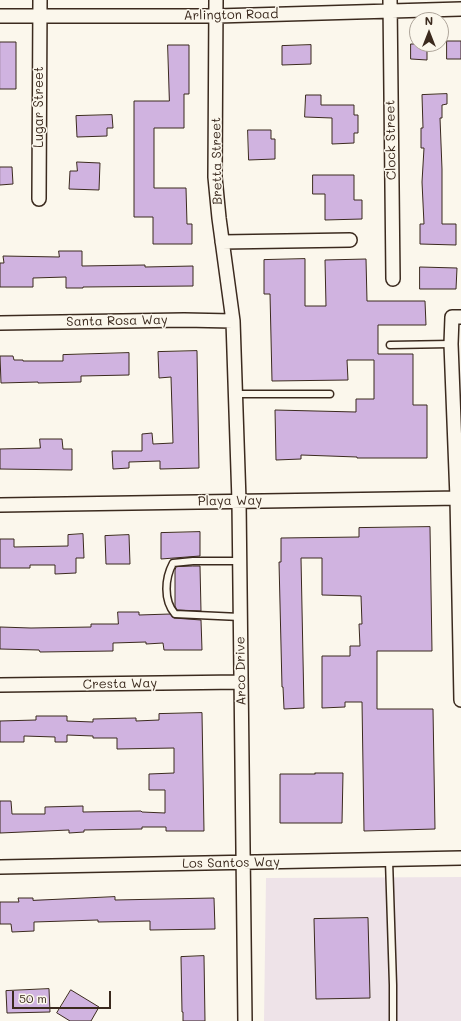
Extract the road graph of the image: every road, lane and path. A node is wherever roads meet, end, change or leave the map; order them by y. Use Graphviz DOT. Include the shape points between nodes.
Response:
graph roads {
  1 [pos="40,0"];
  2 [pos="216,0"];
  3 [pos="390,6"];
  4 [pos="461,9"];
  5 [pos="40,15"];
  6 [pos="0,16"];
  7 [pos="216,16"];
  8 [pos="39,199"];
  9 [pos="350,240"];
  10 [pos="222,242"];
  11 [pos="393,279"];
  12 [pos="461,317"];
  13 [pos="234,321"];
  14 [pos="0,323"];
  15 [pos="451,344"];
  16 [pos="390,346"];
  17 [pos="236,394"];
  18 [pos="330,394"];
  19 [pos="459,498"];
  20 [pos="239,501"];
  21 [pos="0,505"];
  22 [pos="239,561"];
  23 [pos="240,617"];
  24 [pos="240,682"];
  25 [pos="0,685"];
  26 [pos="461,700"];
  27 [pos="461,858"];
  28 [pos="389,860"];
  29 [pos="243,863"];
  30 [pos="0,867"];
  31 [pos="245,1021"];
  32 [pos="393,1021"];
  1 -- 5 [label="street, Lugar Street"];
  2 -- 7 [label="street, Bretta Street"];
  3 -- 4 [label="street, Arlington Road"];
  3 -- 7 [label="street, Arlington Road"];
  3 -- 11 [label="street, Clock Street"];
  5 -- 6 [label="street, Arlington Road"];
  5 -- 7 [label="street, Arlington Road"];
  5 -- 8 [label="street, Lugar Street"];
  7 -- 10 [label="street, Bretta Street" via="215,177"];
  9 -- 10 [label="street"];
  10 -- 13 [label="street, Bretta Street"];
  12 -- 15 [label="street" via="452,317"];
  13 -- 14 [label="street, Santa Rosa Way"];
  13 -- 17 [label="street, Arco Drive"];
  15 -- 16 [label="lane"];
  15 -- 19 [label="street"];
  17 -- 18 [label="lane"];
  17 -- 20 [label="street, Arco Drive"];
  19 -- 20 [label="street, Playa Way"];
  19 -- 26 [label="street"];
  20 -- 21 [label="street, Playa Way"];
  20 -- 22 [label="street, Arco Drive"];
  22 -- 23 [label="street, Arco Drive"];
  22 -- 23 [label="lane" via="173,563 169,572 167,598 175,614"];
  23 -- 24 [label="street, Arco Drive"];
  24 -- 25 [label="street, Cresta Way"];
  24 -- 29 [label="street, Arco Drive"];
  27 -- 28 [label="street, Los Santos Way"];
  28 -- 29 [label="street, Los Santos Way"];
  28 -- 32 [label="lane"];
  29 -- 30 [label="street, Los Santos Way"];
  29 -- 31 [label="street, Arco Drive"];
}
